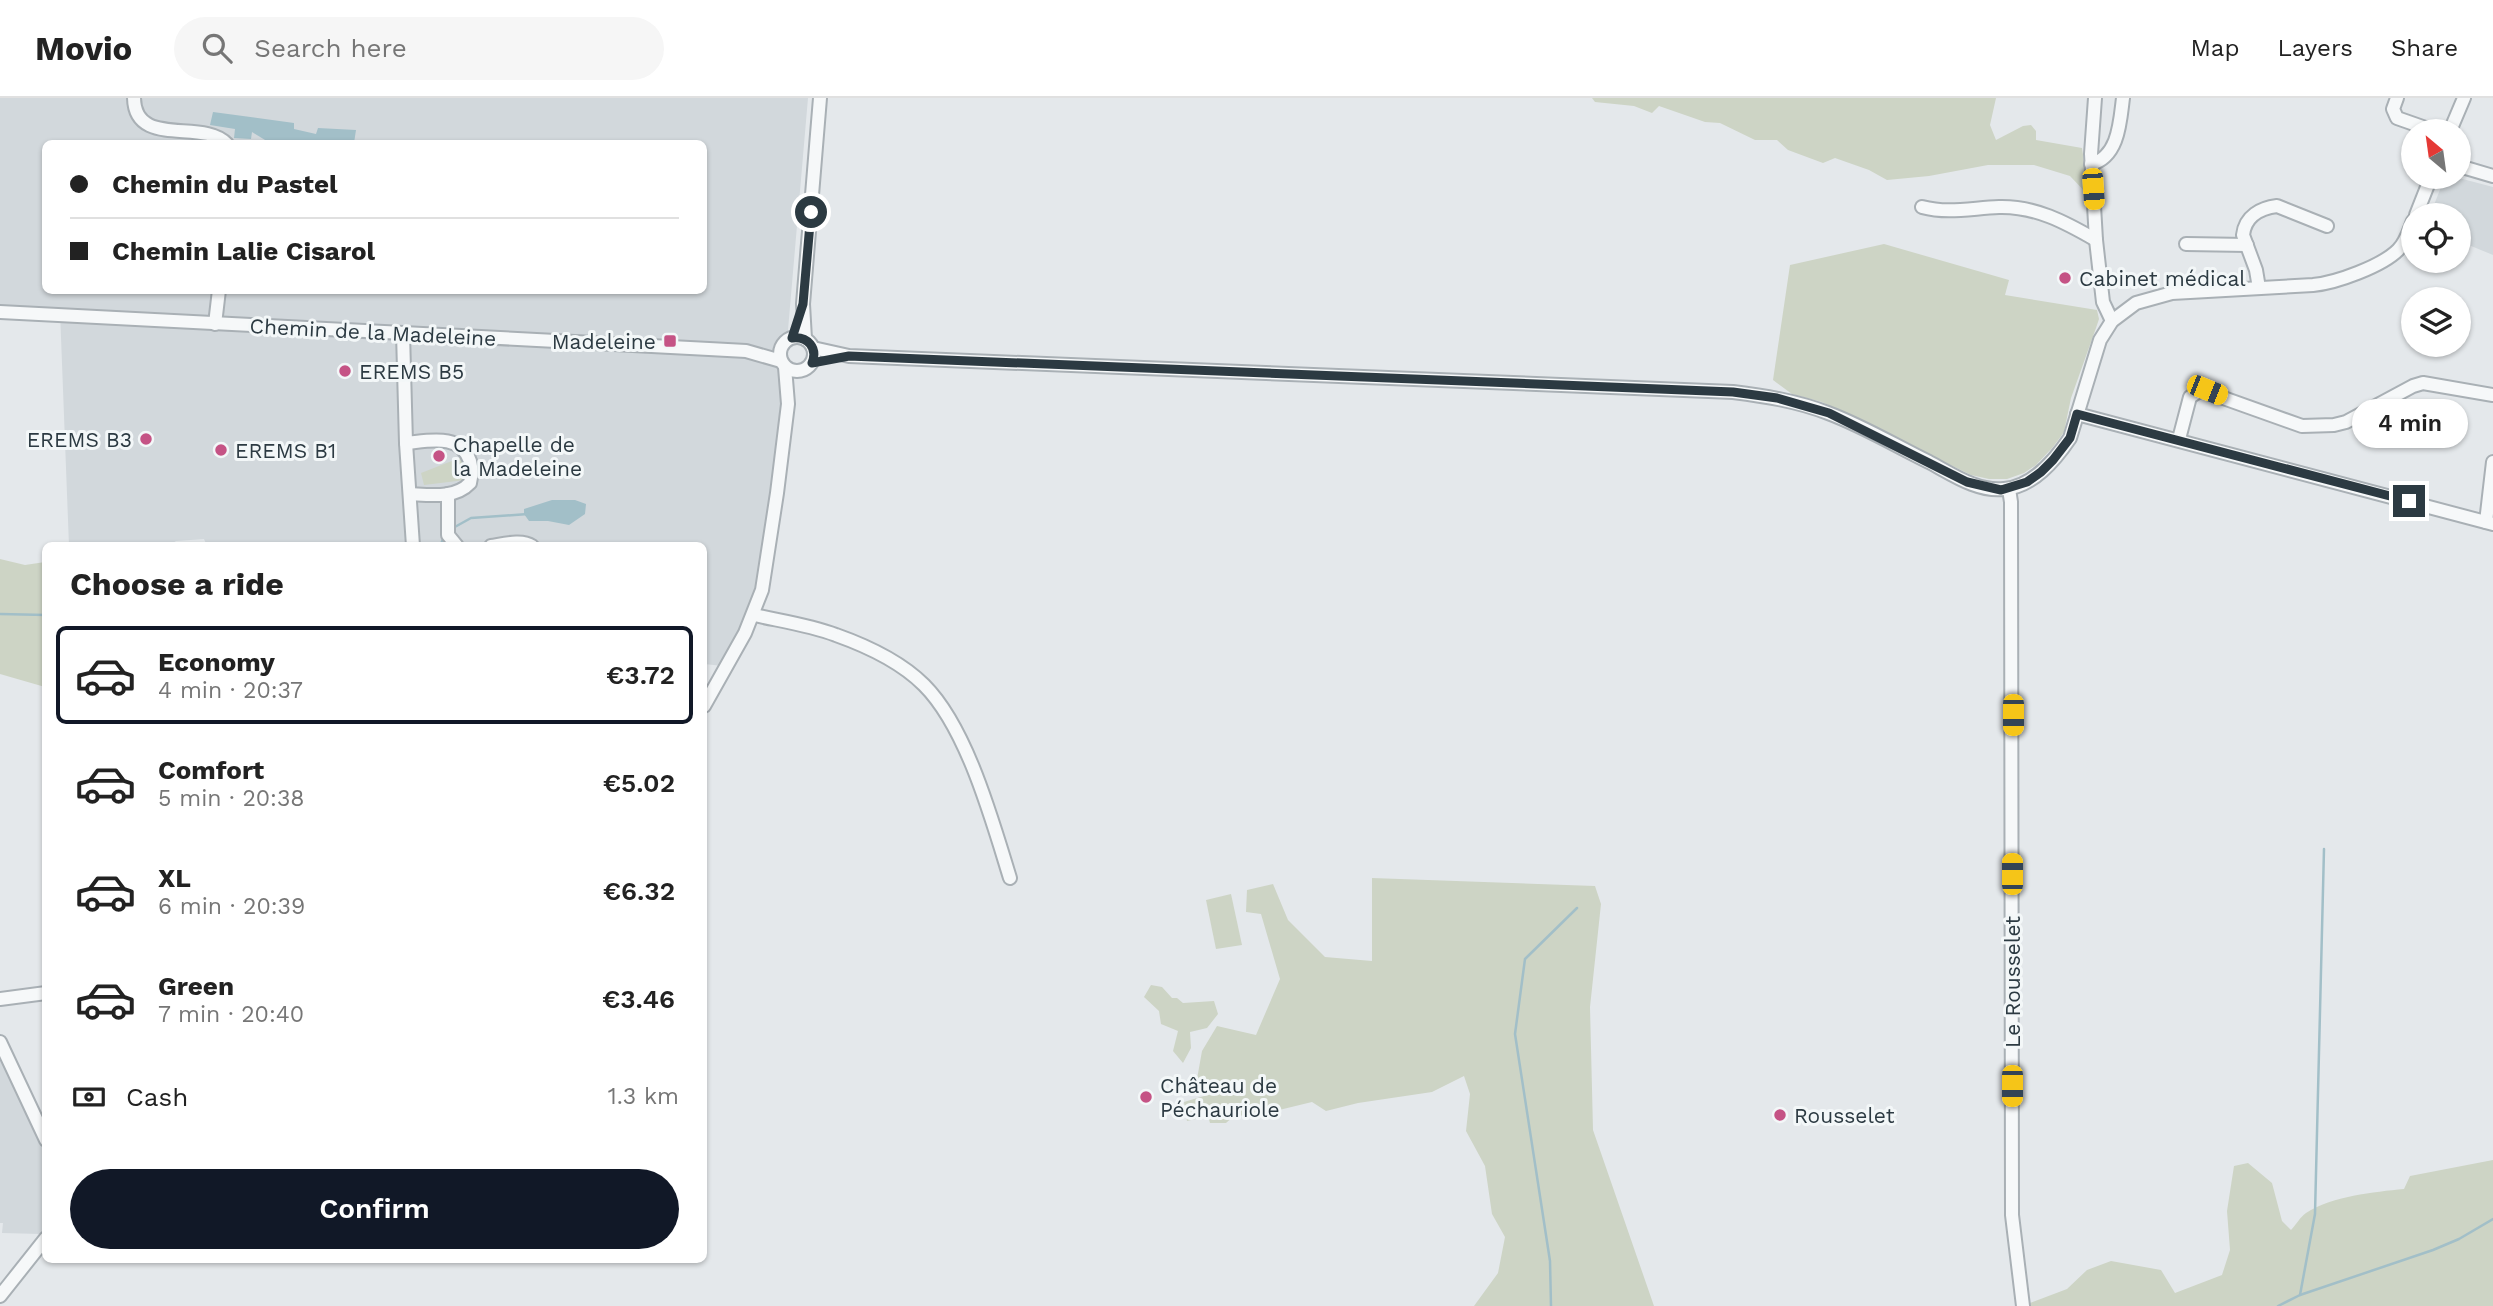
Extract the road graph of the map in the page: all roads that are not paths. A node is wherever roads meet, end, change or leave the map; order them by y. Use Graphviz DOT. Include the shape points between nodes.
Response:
graph roads {
  1 [pos="134,98"];
  2 [pos="820,98"];
  3 [pos="2095,98"];
  4 [pos="2123,98"];
  5 [pos="2464,98"];
  6 [pos="2397,103"];
  7 [pos="2405,119"];
  8 [pos="2455,119"];
  9 [pos="222,140"];
  10 [pos="2091,164"];
  11 [pos="2471,170"];
  12 [pos="2493,176"];
  13 [pos="1922,207"];
  14 [pos="2327,226"];
  15 [pos="2096,240"];
  16 [pos="2186,244"];
  17 [pos="2247,245"];
  18 [pos="2401,248"];
  19 [pos="2259,288"];
  20 [pos="219,294"];
  21 [pos="0,312"];
  22 [pos="2112,321"];
  23 [pos="215,324"];
  24 [pos="403,334"];
  25 [pos="798,343"];
  26 [pos="747,351"];
  27 [pos="849,356"];
  28 [pos="812,363"];
  29 [pos="783,364"];
  30 [pos="799,372"];
  31 [pos="2493,396"];
  32 [pos="788,404"];
  33 [pos="2077,414"];
  34 [pos="2179,439"];
  35 [pos="406,443"];
  36 [pos="2493,462"];
  37 [pos="2009,489"];
  38 [pos="410,494"];
  39 [pos="447,494"];
  40 [pos="2489,523"];
  41 [pos="413,542"];
  42 [pos="454,542"];
  43 [pos="754,615"];
  44 [pos="707,701"];
  45 [pos="1010,878"];
  46 [pos="42,994"];
  47 [pos="1,1003"];
  48 [pos="0,1042"];
  49 [pos="42,1131"];
  50 [pos="42,1243"];
  51 [pos="0,1296"];
  52 [pos="2023,1306"];
  1 -- 9 [label="street" via="136,114 147,125"];
  2 -- 25 [label="street"];
  3 -- 10 [label="street"];
  4 -- 10 [label="street" via="2114,144 2104,158"];
  5 -- 8 [label="street"];
  6 -- 7 [label="street" via="2398,115"];
  10 -- 15 [label="street"];
  11 -- 12 [label="street"];
  13 -- 15 [label="street" via="2031,210"];
  14 -- 17 [label="street" via="2277,205 2247,221 2243,235"];
  15 -- 22 [label="street" via="2103,302"];
  16 -- 17 [label="street"];
  17 -- 19 [label="street"];
  18 -- 19 [label="street" via="2335,281"];
  19 -- 22 [label="street" via="2162,294 2136,303"];
  20 -- 23 [label="street"];
  21 -- 23 [label="street, Chemin de la Madeleine"];
  22 -- 33 [label="street" via="2100,340"];
  23 -- 24 [label="street, Chemin de la Madeleine"];
  24 -- 26 [label="street, Chemin de la Madeleine"];
  24 -- 35 [label="street"];
  25 -- 26 [label="street, Chemin de la Madeleine"];
  25 -- 27 [label="street"];
  25 -- 28 [label="street"];
  25 -- 29 [label="street"];
  26 -- 29 [label="street, Chemin de la Madeleine"];
  27 -- 28 [label="street"];
  27 -- 37 [label="street" via="1733,392 1777,398 1829,413 1967,482"];
  28 -- 30 [label="street"];
  29 -- 30 [label="street, Chemin de la Madeleine"];
  29 -- 32 [label="street"];
  30 -- 32 [label="street"];
  31 -- 34 [label="street" via="2423,383 2346,422 2302,426 2201,390 2190,397"];
  32 -- 43 [label="street" via="767,565"];
  33 -- 34 [label="street"];
  33 -- 37 [label="street" via="2070,438 2055,458 2034,477"];
  34 -- 40 [label="street"];
  35 -- 38 [label="street"];
  35 -- 39 [label="street" via="446,440 464,450 471,466 470,483"];
  36 -- 40 [label="street"];
  37 -- 52 [label="street, Le Rousselet" via="2013,606 2011,1187"];
  38 -- 39 [label="street"];
  38 -- 41 [label="street"];
  39 -- 42 [label="street" via="448,535"];
  43 -- 44 [label="street"];
  43 -- 45 [label="street" via="846,639 886,657 925,686 964,748"];
  46 -- 47 [label="street"];
  48 -- 49 [label="street"];
  50 -- 51 [label="street"];
}
